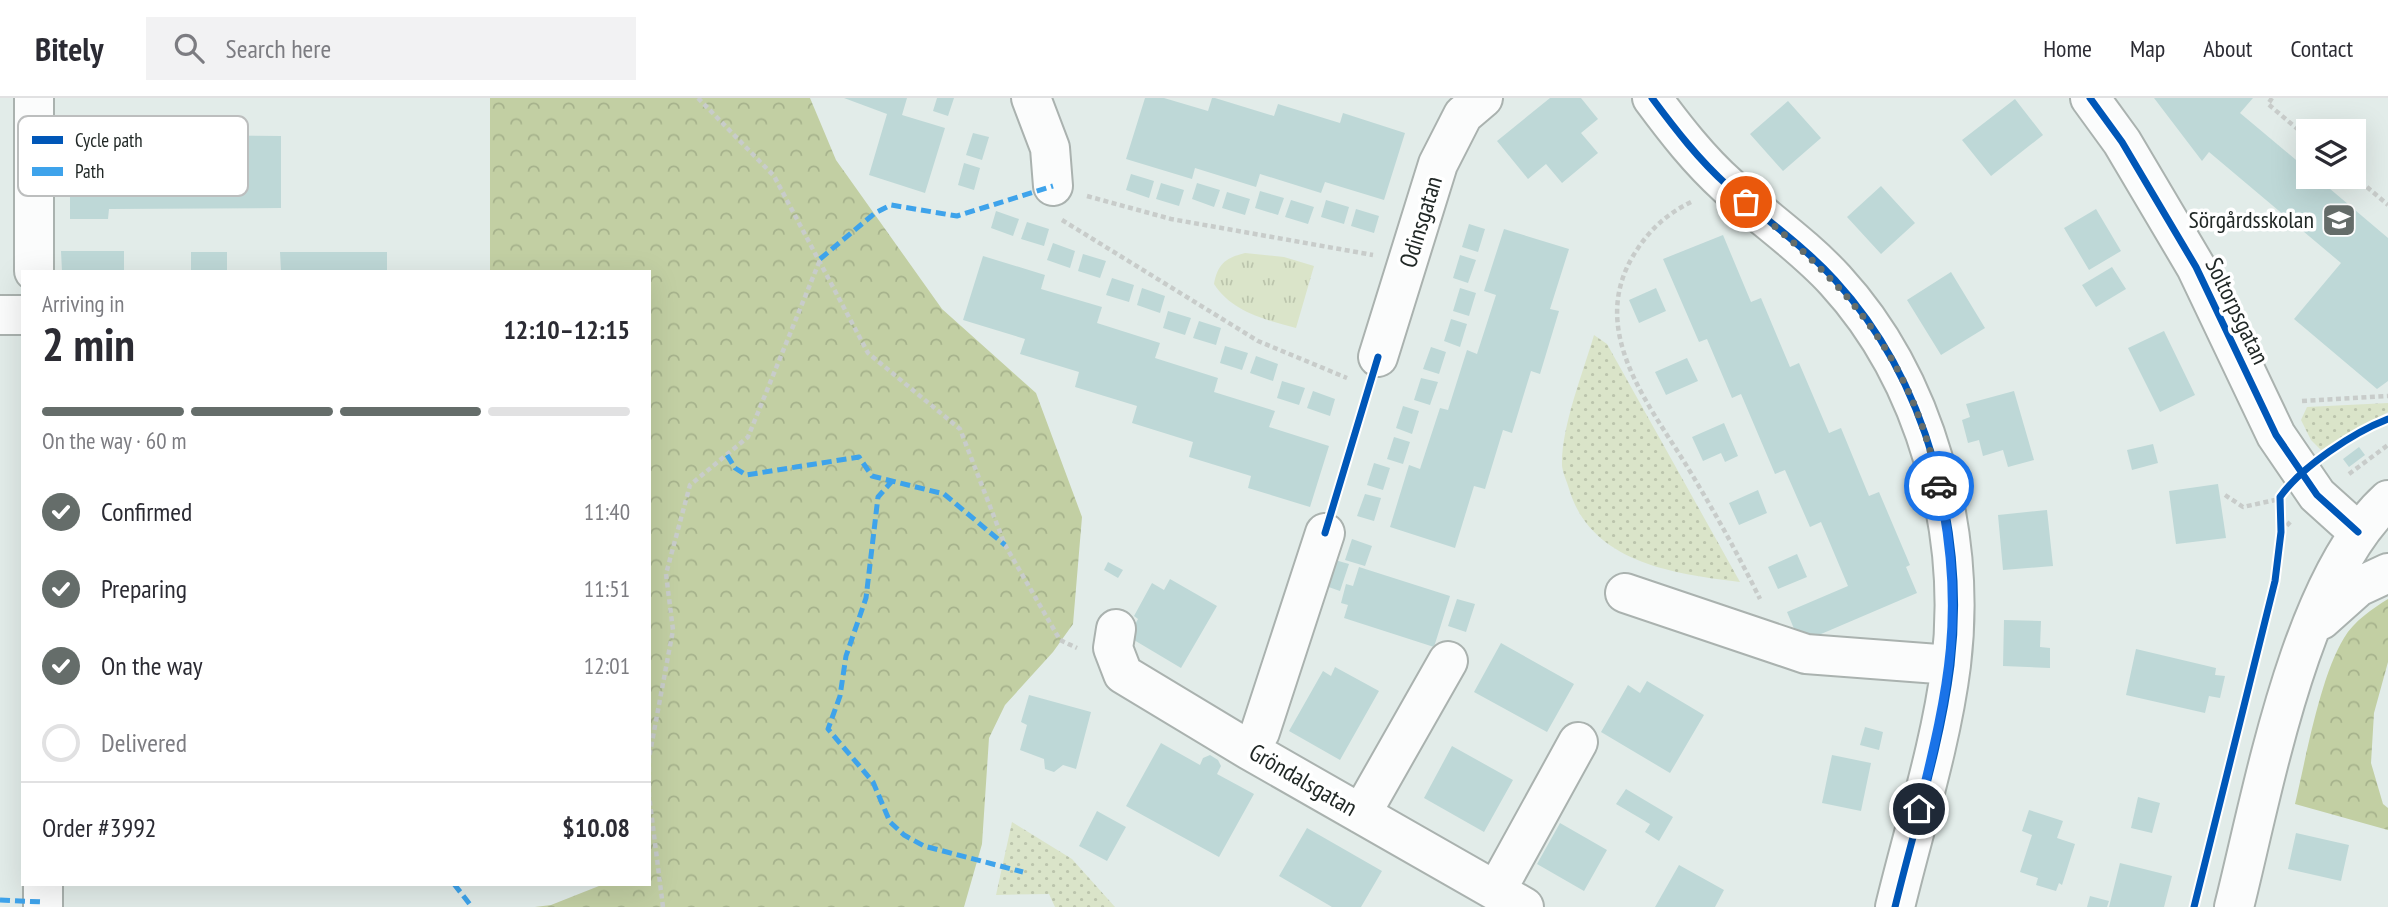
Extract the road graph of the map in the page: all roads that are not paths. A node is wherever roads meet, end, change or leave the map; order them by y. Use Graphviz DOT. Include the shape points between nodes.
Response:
graph roads {
  1 [pos="34,98"];
  2 [pos="1031,98"];
  3 [pos="1483,98"];
  4 [pos="1652,98"];
  5 [pos="2090,98"];
  6 [pos="34,116"];
  7 [pos="1053,186"];
  8 [pos="34,196"];
  9 [pos="34,270"];
  10 [pos="0,315"];
  11 [pos="21,315"];
  12 [pos="1367,369"];
  13 [pos="2388,500"];
  14 [pos="2358,532"];
  15 [pos="1325,533"];
  16 [pos="2388,573"];
  17 [pos="1625,593"];
  18 [pos="1115,629"];
  19 [pos="2308,634"];
  20 [pos="1448,661"];
  21 [pos="1951,665"];
  22 [pos="1578,742"];
  23 [pos="1249,750"];
  24 [pos="1361,814"];
  25 [pos="43,886"];
  26 [pos="1510,899"];
  27 [pos="43,907"];
  28 [pos="1895,907"];
  29 [pos="2234,907"];
  1 -- 6 [label="street"];
  2 -- 7 [label="street" via="1050,148"];
  3 -- 12 [label="street, Odinsgatan" via="1463,116 1438,164 1409,265"];
  4 -- 21 [label="street" via="1726,185 1835,280 1867,320 1910,396 1931,454 1953,567"];
  5 -- 14 [label="street, Soltorpsgatan" via="2123,142 2196,267 2276,435 2317,495"];
  8 -- 9 [label="street"];
  10 -- 11 [label="street"];
  13 -- 14 [label="street"];
  14 -- 19 [label="street"];
  15 -- 23 [label="street" via="1260,732"];
  16 -- 19 [label="street" via="2358,587"];
  17 -- 21 [label="street" via="1806,653"];
  18 -- 23 [label="street, Gröndalsgatan" via="1113,648 1123,674"];
  19 -- 29 [label="street"];
  20 -- 24 [label="street"];
  21 -- 28 [label="street"];
  22 -- 26 [label="street"];
  23 -- 24 [label="street, Gröndalsgatan"];
  24 -- 26 [label="street, Gröndalsgatan"];
  25 -- 27 [label="street"];
}
